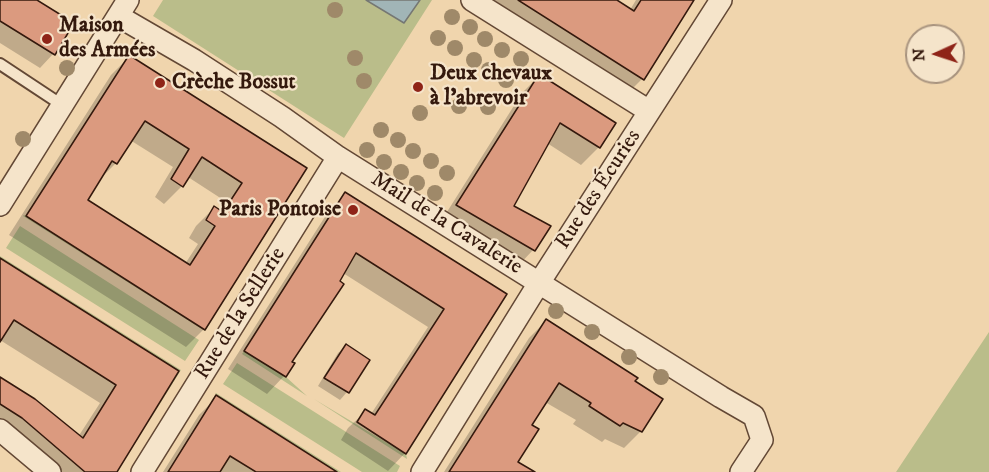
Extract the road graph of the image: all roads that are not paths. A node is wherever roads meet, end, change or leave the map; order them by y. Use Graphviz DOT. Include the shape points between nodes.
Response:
graph roads {
  1 [pos="472,0"];
  2 [pos="721,0"];
  3 [pos="123,8"];
  4 [pos="0,64"];
  5 [pos="62,105"];
  6 [pos="649,111"];
  7 [pos="338,157"];
  8 [pos="0,205"];
  9 [pos="539,283"];
  10 [pos="0,430"];
  11 [pos="50,472"];
  12 [pos="142,472"];
  13 [pos="422,472"];
  14 [pos="741,472"];
  1 -- 6 [label="street"];
  2 -- 6 [label="street, Rue des Écuries"];
  3 -- 5 [label="street"];
  3 -- 7 [label="street, Mail de la Cavalerie"];
  4 -- 5 [label="lane"];
  5 -- 8 [label="street"];
  6 -- 9 [label="street, Rue des Écuries"];
  7 -- 9 [label="street, Mail de la Cavalerie"];
  7 -- 12 [label="street, Rue de la Sellerie"];
  9 -- 13 [label="street, Rue des Écuries"];
  9 -- 14 [label="street, Mail de la Cavalerie" via="754,416 762,440"];
  10 -- 11 [label="street"];
}
